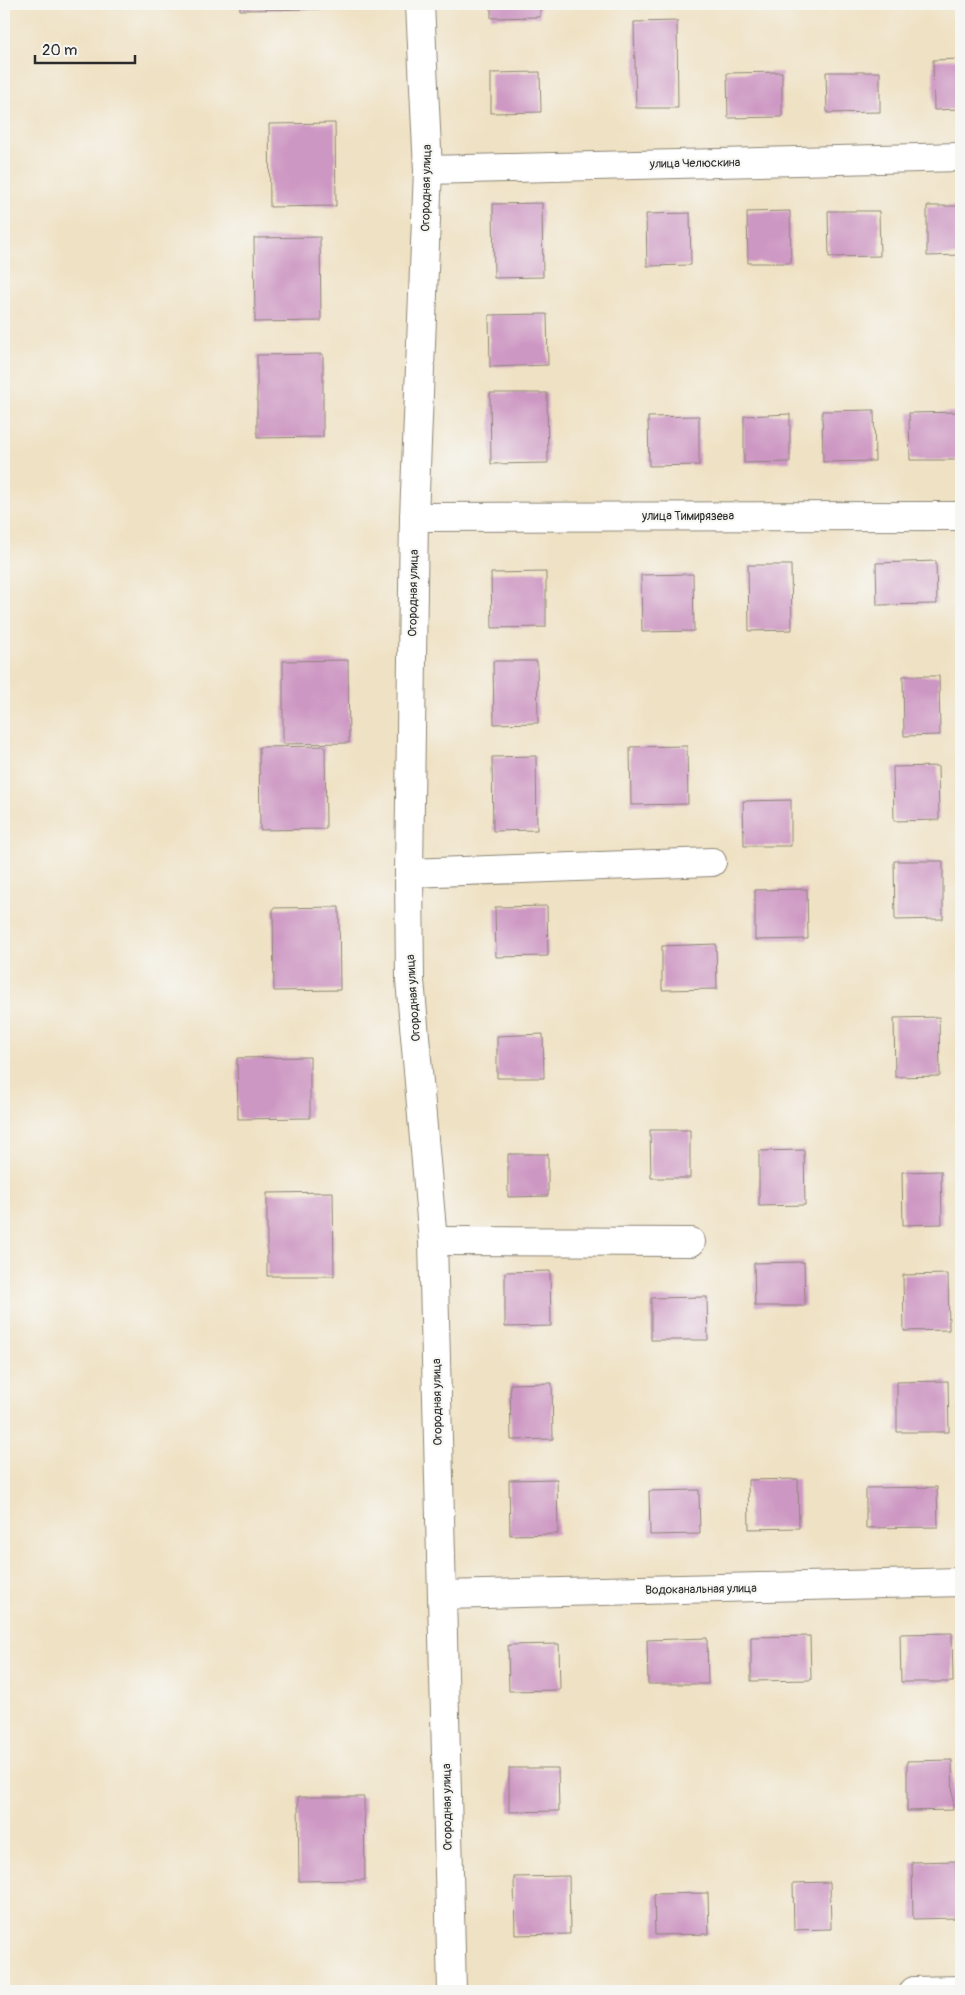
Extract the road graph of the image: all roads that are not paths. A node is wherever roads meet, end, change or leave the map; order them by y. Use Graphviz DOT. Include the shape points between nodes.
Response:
graph roads {
  1 [pos="420,4"];
  2 [pos="961,157"];
  3 [pos="428,170"];
  4 [pos="961,516"];
  5 [pos="414,517"];
  6 [pos="712,862"];
  7 [pos="409,873"];
  8 [pos="433,1241"];
  9 [pos="691,1242"];
  10 [pos="961,1582"];
  11 [pos="442,1595"];
  12 [pos="961,1990"];
  13 [pos="452,1991"];
  14 [pos="914,1991"];
  1 -- 3 [label="street, Огородная улица"];
  2 -- 3 [label="street, улица Челюскина"];
  3 -- 5 [label="street, Огородная улица"];
  4 -- 5 [label="street, улица Тимирязева"];
  5 -- 7 [label="street, Огородная улица"];
  6 -- 7 [label="street"];
  7 -- 8 [label="street, Огородная улица" via="410,980"];
  8 -- 9 [label="street"];
  8 -- 11 [label="street, Огородная улица"];
  10 -- 11 [label="street, Водоканальная улица"];
  11 -- 13 [label="street, Огородная улица"];
  12 -- 14 [label="street"];
}
